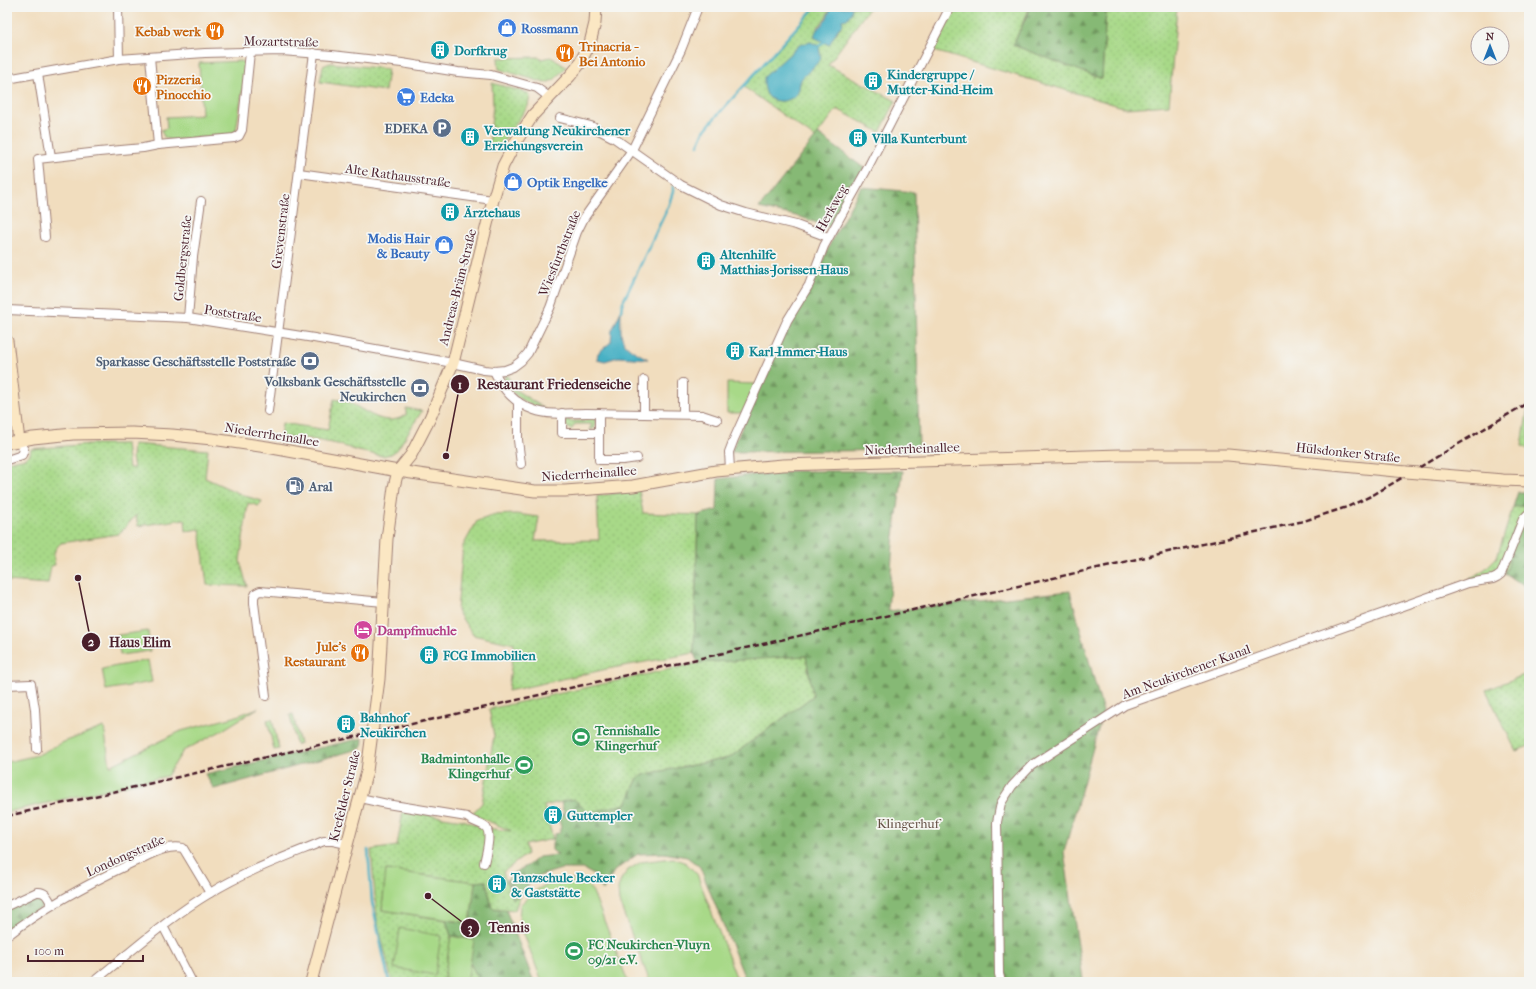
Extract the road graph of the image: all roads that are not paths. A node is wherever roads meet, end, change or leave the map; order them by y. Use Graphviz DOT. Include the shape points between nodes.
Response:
graph roads {
  1 [pos="118,7"];
  2 [pos="596,7"];
  3 [pos="698,7"];
  4 [pos="950,7"];
  5 [pos="250,52"];
  6 [pos="314,53"];
  7 [pos="150,57"];
  8 [pos="119,59"];
  9 [pos="38,74"];
  10 [pos="7,78"];
  11 [pos="549,97"];
  12 [pos="560,118"];
  13 [pos="158,145"];
  14 [pos="632,150"];
  15 [pos="51,157"];
  16 [pos="299,173"];
  17 [pos="493,200"];
  18 [pos="201,201"];
  19 [pos="45,237"];
  20 [pos="828,237"];
  21 [pos="7,310"];
  22 [pos="188,318"];
  23 [pos="279,333"];
  24 [pos="7,341"];
  25 [pos="453,363"];
  26 [pos="494,371"];
  27 [pos="644,380"];
  28 [pos="683,382"];
  29 [pos="518,402"];
  30 [pos="268,411"];
  31 [pos="562,413"];
  32 [pos="599,413"];
  33 [pos="644,414"];
  34 [pos="683,414"];
  35 [pos="717,420"];
  36 [pos="600,433"];
  37 [pos="18,441"];
  38 [pos="7,443"];
  39 [pos="1164,454"];
  40 [pos="637,458"];
  41 [pos="7,460"];
  42 [pos="521,464"];
  43 [pos="730,469"];
  44 [pos="398,471"];
  45 [pos="1529,481"];
  46 [pos="1529,513"];
  47 [pos="384,602"];
  48 [pos="7,685"];
  49 [pos="266,696"];
  50 [pos="37,749"];
  51 [pos="360,798"];
  52 [pos="347,844"];
  53 [pos="484,863"];
  54 [pos="210,893"];
  55 [pos="52,904"];
  56 [pos="7,906"];
  57 [pos="163,926"];
  58 [pos="7,936"];
  59 [pos="93,982"];
  60 [pos="192,982"];
  61 [pos="311,982"];
  62 [pos="1001,982"];
  1 -- 8 [label="street"];
  2 -- 11 [label="main road, Andreas-Bräm-Straße" via="590,43 580,65"];
  3 -- 14 [label="street, Wiesfurthstraße" via="681,50"];
  4 -- 20 [label="street, Herkweg" via="866,171"];
  5 -- 6 [label="street, Mozartstraße"];
  5 -- 7 [label="street, Mozartstraße"];
  5 -- 13 [label="street" via="242,130 239,136"];
  6 -- 11 [label="street, Mozartstraße" via="491,75 537,88"];
  6 -- 16 [label="street, Grevenstraße"];
  7 -- 8 [label="street, Mozartstraße"];
  7 -- 13 [label="street"];
  8 -- 9 [label="street, Mozartstraße"];
  9 -- 10 [label="street, Mozartstraße"];
  9 -- 15 [label="street"];
  11 -- 17 [label="main road, Andreas-Bräm-Straße" via="533,115 515,143 503,166"];
  12 -- 14 [label="street" via="591,126"];
  13 -- 15 [label="street"];
  14 -- 20 [label="street" via="673,180 721,205 796,225"];
  14 -- 26 [label="street, Wiesfurthstraße" via="584,218 550,308 528,353 513,367"];
  15 -- 19 [label="street" via="38,159"];
  16 -- 17 [label="street, Alte Rathausstraße"];
  16 -- 23 [label="street, Grevenstraße"];
  17 -- 25 [label="main road, Andreas-Bräm-Straße"];
  18 -- 22 [label="street, Goldbergstraße"];
  20 -- 43 [label="street, Herkweg" via="809,285 787,321 734,439 729,452"];
  21 -- 22 [label="street, Poststraße"];
  22 -- 23 [label="street, Poststraße"];
  23 -- 25 [label="street, Poststraße"];
  23 -- 30 [label="street, Grevenstraße"];
  24 -- 37 [label="main road"];
  25 -- 26 [label="street, Wiesfurthstraße"];
  25 -- 44 [label="main road, Andreas-Bräm-Straße" via="430,418 411,455"];
  26 -- 29 [label="street" via="502,387"];
  27 -- 33 [label="street"];
  28 -- 34 [label="street"];
  29 -- 31 [label="street" via="535,410"];
  29 -- 42 [label="street"];
  31 -- 32 [label="street"];
  31 -- 36 [label="street" via="562,433"];
  32 -- 33 [label="street"];
  32 -- 36 [label="street"];
  33 -- 34 [label="street"];
  34 -- 35 [label="street" via="702,415"];
  36 -- 40 [label="street" via="599,460"];
  37 -- 38 [label="main road, Niederrheinallee"];
  37 -- 41 [label="street" via="24,450 22,455"];
  37 -- 44 [label="main road, Niederrheinallee" via="73,434 172,435 273,448"];
  39 -- 43 [label="main road, Niederrheinallee"];
  39 -- 45 [label="main road, Hülsdonker Straße, bridge" via="1228,455"];
  43 -- 44 [label="main road, Niederrheinallee" via="633,486 565,491 534,491"];
  44 -- 47 [label="main road, Krefelder Straße" via="387,539"];
  46 -- 62 [label="street, Am Neukirchener Kanal" via="1523,518 1501,574 1497,578 1468,583 1125,706 1031,766 1012,786 1001,803 997,822"];
  47 -- 49 [label="street" via="260,591 256,593 254,603"];
  47 -- 51 [label="main road, Krefelder Straße" via="377,696 367,771"];
  48 -- 50 [label="street" via="31,684"];
  51 -- 52 [label="main road, Krefelder Straße"];
  51 -- 53 [label="street" via="467,817 486,826 489,835"];
  52 -- 54 [label="street" via="324,842 254,869"];
  52 -- 61 [label="main road, Krefelder Straße"];
  54 -- 55 [label="street, Londongstraße" via="183,848 176,846 93,881"];
  54 -- 57 [label="street"];
  55 -- 56 [label="street" via="41,891"];
  55 -- 58 [label="street, Londongstraße"];
  57 -- 59 [label="street"];
  57 -- 60 [label="street"];
}
